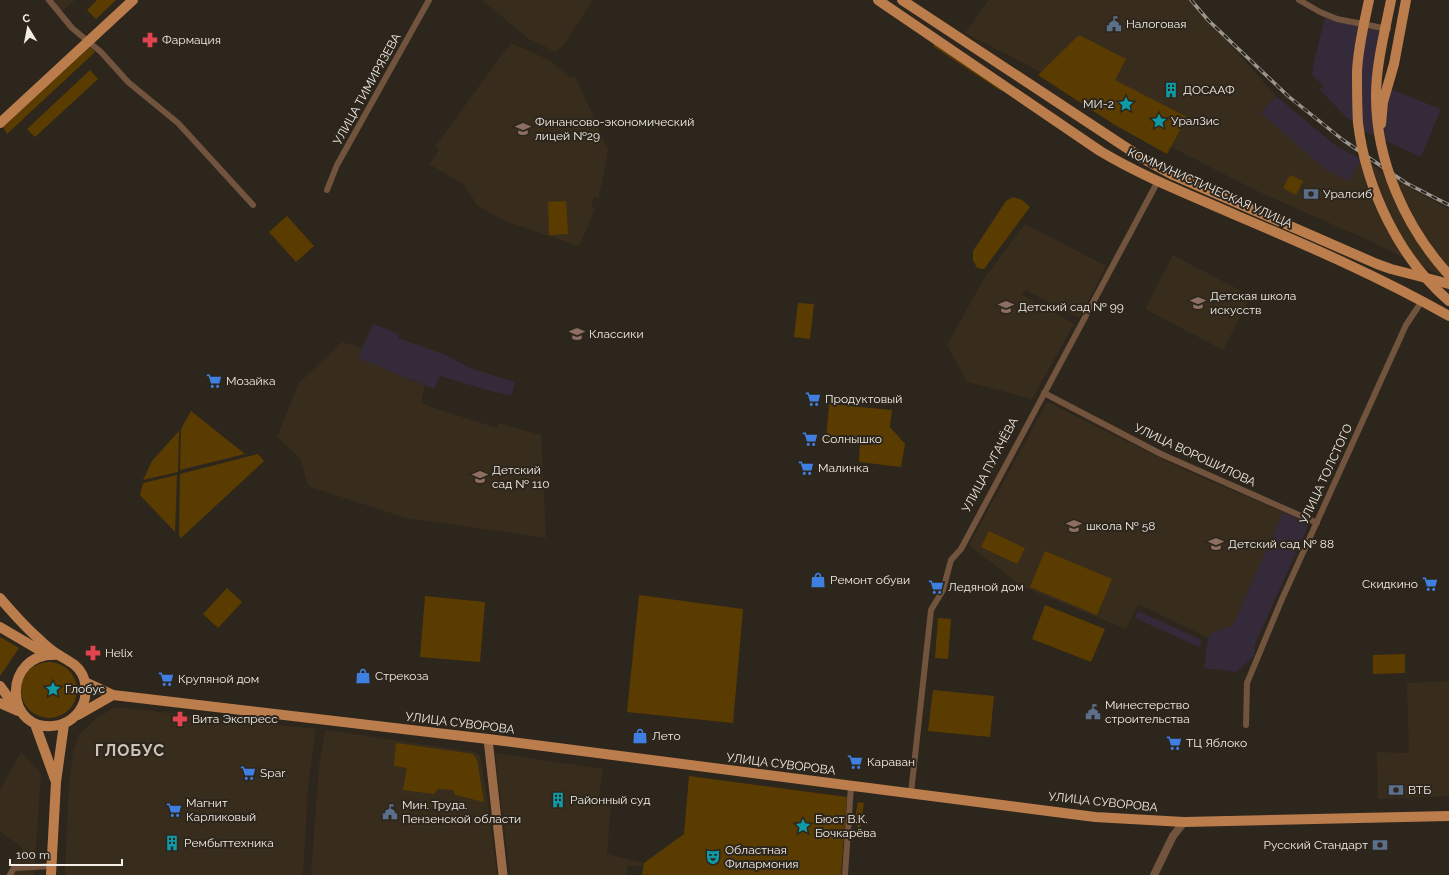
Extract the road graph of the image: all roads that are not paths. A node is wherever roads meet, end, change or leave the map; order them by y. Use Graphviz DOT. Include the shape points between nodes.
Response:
graph roads {
  1 [pos="49,0"];
  2 [pos="133,0"];
  3 [pos="429,0"];
  4 [pos="878,0"];
  5 [pos="902,0"];
  6 [pos="1299,0"];
  7 [pos="1369,0"];
  8 [pos="1391,0"];
  9 [pos="1395,0"];
  10 [pos="1406,0"];
  11 [pos="89,41"];
  12 [pos="0,123"];
  13 [pos="1380,134"];
  14 [pos="1165,171"];
  15 [pos="1158,181"];
  16 [pos="327,190"];
  17 [pos="253,205"];
  18 [pos="1449,275"];
  19 [pos="1449,293"];
  20 [pos="1422,301"];
  21 [pos="1435,308"];
  22 [pos="1449,316"];
  23 [pos="1044,393"];
  24 [pos="1317,523"];
  25 [pos="0,598"];
  26 [pos="0,627"];
  27 [pos="46,654"];
  28 [pos="59,656"];
  29 [pos="85,682"];
  30 [pos="0,686"];
  31 [pos="113,695"];
  32 [pos="0,703"];
  33 [pos="20,712"];
  34 [pos="75,717"];
  35 [pos="35,724"];
  36 [pos="64,724"];
  37 [pos="1246,725"];
  38 [pos="488,739"];
  39 [pos="56,782"];
  40 [pos="851,786"];
  41 [pos="912,793"];
  42 [pos="1449,816"];
  43 [pos="1184,822"];
  44 [pos="51,870"];
  45 [pos="10,875"];
  46 [pos="503,875"];
  47 [pos="844,875"];
  48 [pos="1154,875"];
  1 -- 11 [label="street" via="72,28"];
  2 -- 11 [label="main road"];
  3 -- 16 [label="street, УЛИЦА ТИМИРЯЗЕВА" via="337,165"];
  4 -- 15 [label="main road, КОММУНИСТИЧЕСКАЯ УЛИЦА" via="1100,151"];
  5 -- 14 [label="main road, КОММУНИСТИЧЕСКАЯ УЛИЦА" via="1121,146"];
  6 -- 9 [label="street" via="1337,19 1389,29"];
  7 -- 19 [label="main road, bridge" via="1359,47 1357,71 1358,123 1371,180 1387,220 1427,278"];
  8 -- 13 [label="main road, bridge" via="1376,96"];
  10 -- 13 [label="main road" via="1394,64 1383,102"];
  11 -- 12 [label="main road"];
  11 -- 17 [label="street" via="128,82 178,122"];
  13 -- 18 [label="main road, bridge" via="1403,210 1423,243"];
  14 -- 15 [label="main road, УЛИЦА ПУГАЧЁВА"];
  14 -- 19 [label="main road, КОММУНИСТИЧЕСКАЯ УЛИЦА"];
  15 -- 20 [label="main road, КОММУНИСТИЧЕСКАЯ УЛИЦА"];
  15 -- 23 [label="street, УЛИЦА ПУГАЧЁВА"];
  19 -- 21 [label="main road" via="1436,296"];
  20 -- 21 [label="main road, КОММУНИСТИЧЕСКАЯ УЛИЦА"];
  20 -- 24 [label="street, УЛИЦА ТОЛСТОГО" via="1406,325"];
  21 -- 22 [label="main road, КОММУНИСТИЧЕСКАЯ УЛИЦА"];
  23 -- 24 [label="street, УЛИЦА ВОРОШИЛОВА" via="1161,454"];
  23 -- 41 [label="street, УЛИЦА ПУГАЧЁВА" via="960,549 950,560 942,590 932,610"];
  24 -- 37 [label="street, УЛИЦА ТОЛСТОГО" via="1248,683"];
  25 -- 28 [label="main road" via="38,639"];
  26 -- 27 [label="main road"];
  27 -- 28 [label="main road"];
  27 -- 33 [label="main road" via="30,659 20,668 14,681 13,696"];
  28 -- 29 [label="main road" via="70,661"];
  29 -- 31 [label="main road, УЛИЦА СУВОРОВА"];
  29 -- 34 [label="main road" via="83,704"];
  30 -- 33 [label="main road"];
  31 -- 34 [label="main road"];
  31 -- 38 [label="main road, УЛИЦА СУВОРОВА"];
  32 -- 33 [label="main road"];
  33 -- 35 [label="main road"];
  34 -- 36 [label="main road"];
  35 -- 36 [label="main road" via="50,727"];
  35 -- 39 [label="main road"];
  36 -- 39 [label="main road"];
  38 -- 40 [label="main road, УЛИЦА СУВОРОВА"];
  38 -- 46 [label="main road"];
  39 -- 44 [label="main road"];
  40 -- 41 [label="main road, УЛИЦА СУВОРОВА"];
  40 -- 47 [label="street"];
  41 -- 43 [label="main road, УЛИЦА СУВОРОВА" via="1095,816"];
  42 -- 43 [label="main road, УЛИЦА СУВОРОВА"];
  43 -- 48 [label="street" via="1173,836"];
  44 -- 45 [label="street" via="14,868"];
}
